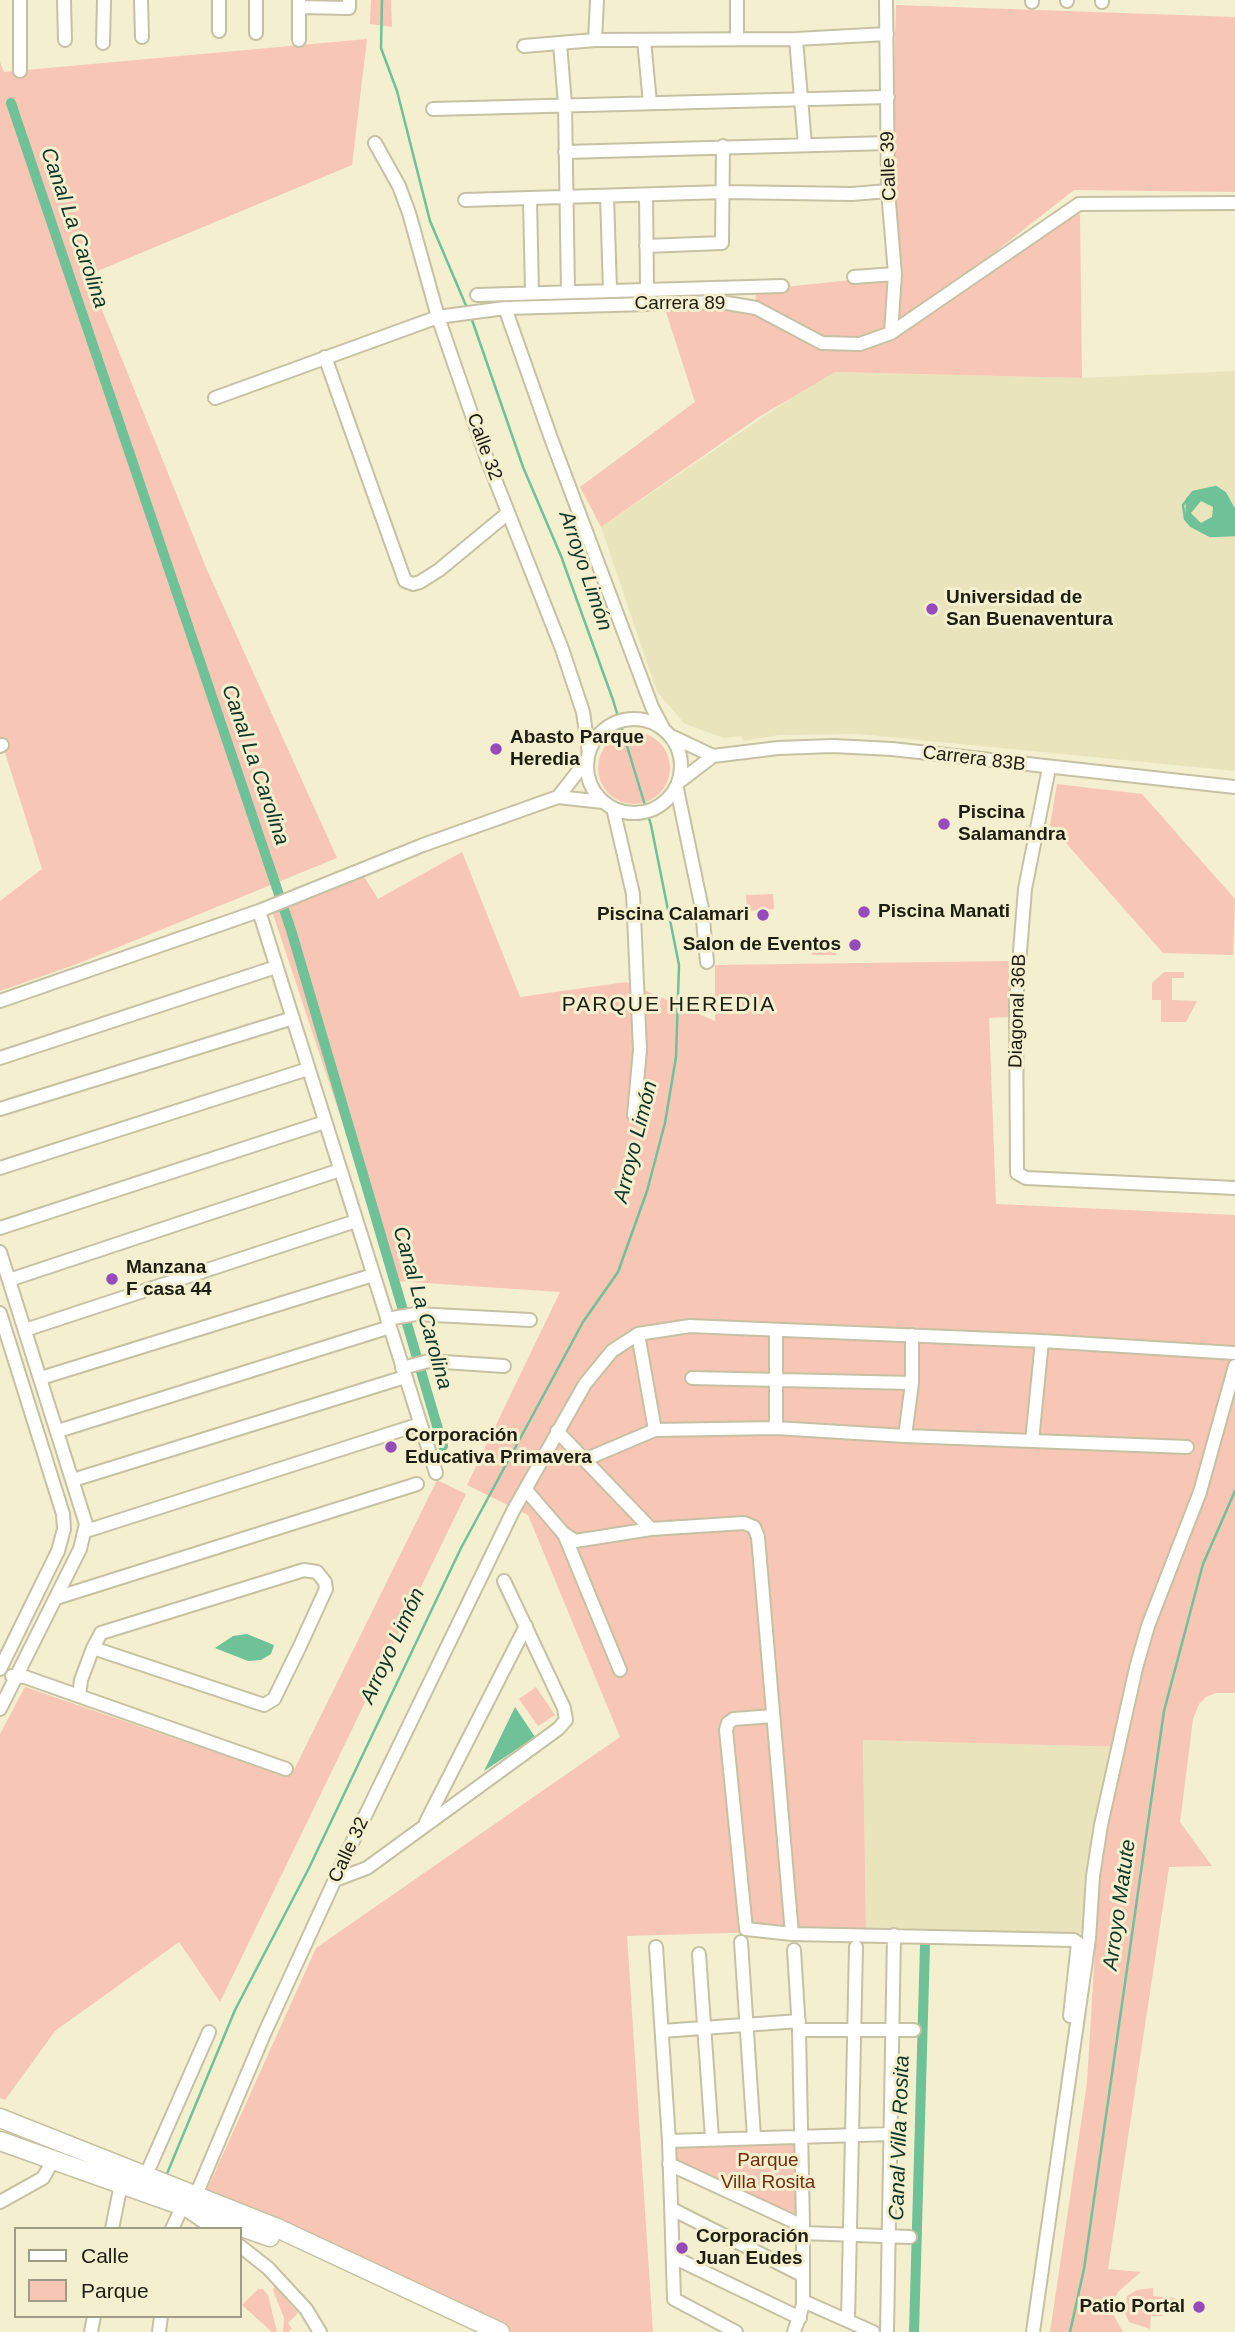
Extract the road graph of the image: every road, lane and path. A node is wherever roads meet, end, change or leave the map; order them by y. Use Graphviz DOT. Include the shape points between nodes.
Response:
graph roads {
  1 [pos="20,0"];
  2 [pos="64,0"];
  3 [pos="104,0"];
  4 [pos="141,0"];
  5 [pos="219,0"];
  6 [pos="256,0"];
  7 [pos="349,0"];
  8 [pos="597,0"];
  9 [pos="737,0"];
  10 [pos="886,0"];
  11 [pos="299,4"];
  12 [pos="219,31"];
  13 [pos="256,33"];
  14 [pos="887,34"];
  15 [pos="142,37"];
  16 [pos="737,38"];
  17 [pos="796,39"];
  18 [pos="65,40"];
  19 [pos="299,40"];
  20 [pos="595,40"];
  21 [pos="644,40"];
  22 [pos="103,43"];
  23 [pos="560,44"];
  24 [pos="524,46"];
  25 [pos="20,71"];
  26 [pos="888,97"];
  27 [pos="800,99"];
  28 [pos="650,103"];
  29 [pos="565,104"];
  30 [pos="433,109"];
  31 [pos="375,143"];
  32 [pos="888,143"];
  33 [pos="805,145"];
  34 [pos="723,146"];
  35 [pos="565,152"];
  36 [pos="888,191"];
  37 [pos="724,192"];
  38 [pos="607,195"];
  39 [pos="646,195"];
  40 [pos="566,197"];
  41 [pos="530,199"];
  42 [pos="465,200"];
  43 [pos="1235,203"];
  44 [pos="646,246"];
  45 [pos="895,274"];
  46 [pos="853,277"];
  47 [pos="782,286"];
  48 [pos="647,288"];
  49 [pos="610,290"];
  50 [pos="568,291"];
  51 [pos="532,293"];
  52 [pos="477,295"];
  53 [pos="500,308"];
  54 [pos="442,316"];
  55 [pos="891,332"];
  56 [pos="326,357"];
  57 [pos="215,398"];
  58 [pos="508,513"];
  59 [pos="667,732"];
  60 [pos="588,757"];
  61 [pos="713,757"];
  62 [pos="1049,768"];
  63 [pos="678,785"];
  64 [pos="1235,787"];
  65 [pos="558,797"];
  66 [pos="608,805"];
  67 [pos="264,909"];
  68 [pos="707,962"];
  69 [pos="276,967"];
  70 [pos="0,1001"];
  71 [pos="292,1018"];
  72 [pos="0,1058"];
  73 [pos="308,1069"];
  74 [pos="0,1109"];
  75 [pos="634,1115"];
  76 [pos="325,1122"];
  77 [pos="0,1168"];
  78 [pos="340,1170"];
  79 [pos="1235,1188"];
  80 [pos="356,1221"];
  81 [pos="0,1228"];
  82 [pos="0,1252"];
  83 [pos="373,1275"];
  84 [pos="9,1280"];
  85 [pos="0,1313"];
  86 [pos="530,1320"];
  87 [pos="392,1321"];
  88 [pos="25,1330"];
  89 [pos="776,1330"];
  90 [pos="638,1334"];
  91 [pos="912,1335"];
  92 [pos="1042,1341"];
  93 [pos="1235,1353"];
  94 [pos="504,1366"];
  95 [pos="1235,1366"];
  96 [pos="408,1370"];
  97 [pos="41,1378"];
  98 [pos="692,1378"];
  99 [pos="776,1379"];
  100 [pos="912,1383"];
  101 [pos="48,1401"];
  102 [pos="30,1407"];
  103 [pos="420,1424"];
  104 [pos="776,1428"];
  105 [pos="655,1430"];
  106 [pos="58,1431"];
  107 [pos="556,1431"];
  108 [pos="905,1436"];
  109 [pos="1032,1441"];
  110 [pos="1187,1447"];
  111 [pos="584,1460"];
  112 [pos="436,1473"];
  113 [pos="73,1480"];
  114 [pos="418,1484"];
  115 [pos="526,1490"];
  116 [pos="651,1529"];
  117 [pos="86,1531"];
  118 [pos="563,1533"];
  119 [pos="504,1581"];
  120 [pos="56,1598"];
  121 [pos="526,1626"];
  122 [pos="93,1648"];
  123 [pos="0,1668"];
  124 [pos="620,1670"];
  125 [pos="0,1675"];
  126 [pos="18,1675"];
  127 [pos="79,1696"];
  128 [pos="0,1709"];
  129 [pos="772,1716"];
  130 [pos="286,1769"];
  131 [pos="424,1825"];
  132 [pos="335,1880"];
  133 [pos="792,1934"];
  134 [pos="894,1935"];
  135 [pos="741,1942"];
  136 [pos="656,1947"];
  137 [pos="856,1947"];
  138 [pos="794,1950"];
  139 [pos="699,1954"];
  140 [pos="746,2025"];
  141 [pos="799,2026"];
  142 [pos="704,2028"];
  143 [pos="854,2030"];
  144 [pos="893,2030"];
  145 [pos="914,2030"];
  146 [pos="662,2031"];
  147 [pos="209,2032"];
  148 [pos="1070,2078"];
  149 [pos="0,2118"];
  150 [pos="891,2134"];
  151 [pos="851,2136"];
  152 [pos="754,2137"];
  153 [pos="803,2137"];
  154 [pos="712,2138"];
  155 [pos="0,2141"];
  156 [pos="669,2141"];
  157 [pos="54,2159"];
  158 [pos="669,2164"];
  159 [pos="142,2183"];
  160 [pos="121,2184"];
  161 [pos="196,2195"];
  162 [pos="177,2199"];
  163 [pos="0,2202"];
  164 [pos="672,2209"];
  165 [pos="112,2227"];
  166 [pos="172,2227"];
  167 [pos="212,2227"];
  168 [pos="803,2229"];
  169 [pos="848,2235"];
  170 [pos="890,2236"];
  171 [pos="271,2237"];
  172 [pos="910,2237"];
  173 [pos="242,2247"];
  174 [pos="673,2257"];
  175 [pos="259,2259"];
  176 [pos="802,2276"];
  177 [pos="803,2301"];
  178 [pos="800,2319"];
  179 [pos="848,2321"];
  180 [pos="320,2332"];
  181 [pos="473,2332"];
  182 [pos="500,2332"];
  183 [pos="736,2332"];
  184 [pos="794,2332"];
  185 [pos="873,2332"];
  186 [pos="887,2332"];
  187 [pos="1033,2332"];
  1 -- 25 [label="street"];
  2 -- 18 [label="street"];
  3 -- 22 [label="street"];
  4 -- 15 [label="street"];
  5 -- 12 [label="street"];
  6 -- 13 [label="street"];
  7 -- 11 [label="street" via="349,8"];
  8 -- 20 [label="street"];
  9 -- 16 [label="street"];
  10 -- 14 [label="street, Calle 39"];
  11 -- 19 [label="street"];
  14 -- 17 [label="street"];
  14 -- 26 [label="street, Calle 39"];
  16 -- 17 [label="street"];
  16 -- 21 [label="street"];
  17 -- 27 [label="street"];
  20 -- 21 [label="street"];
  20 -- 23 [label="street"];
  21 -- 28 [label="street"];
  23 -- 24 [label="street"];
  23 -- 29 [label="street"];
  26 -- 27 [label="street"];
  26 -- 32 [label="street, Calle 39"];
  27 -- 28 [label="street"];
  27 -- 33 [label="street"];
  28 -- 29 [label="street"];
  29 -- 30 [label="street"];
  29 -- 35 [label="street"];
  31 -- 54 [label="street, Calle 32" via="399,186"];
  32 -- 33 [label="street"];
  32 -- 36 [label="street, Calle 39"];
  33 -- 34 [label="street"];
  34 -- 35 [label="street"];
  34 -- 37 [label="street"];
  35 -- 40 [label="street"];
  36 -- 37 [label="street"];
  36 -- 45 [label="street, Calle 39"];
  37 -- 39 [label="street"];
  37 -- 44 [label="street" via="722,243"];
  38 -- 39 [label="street"];
  38 -- 40 [label="street"];
  38 -- 49 [label="street"];
  39 -- 44 [label="street"];
  40 -- 41 [label="street"];
  40 -- 50 [label="street"];
  41 -- 42 [label="street"];
  41 -- 51 [label="street"];
  43 -- 55 [label="street, Carrera 89" via="1079,204"];
  44 -- 48 [label="street"];
  45 -- 46 [label="street"];
  45 -- 55 [label="street, Calle 39"];
  47 -- 48 [label="street"];
  48 -- 49 [label="street"];
  49 -- 50 [label="street"];
  50 -- 51 [label="street"];
  51 -- 52 [label="street"];
  53 -- 54 [label="street, Carrera 89"];
  53 -- 55 [label="street, Carrera 89" via="721,302 756,308 822,344 860,344"];
  53 -- 59 [label="street"];
  54 -- 56 [label="street, Carrera 89"];
  54 -- 58 [label="street, Calle 32"];
  56 -- 57 [label="street, Carrera 89"];
  56 -- 58 [label="street" via="405,581 413,584 439,570"];
  58 -- 60 [label="street, Calle 32" via="583,712"];
  59 -- 60 [label="street" via="636,718 608,726"];
  59 -- 61 [label="street"];
  59 -- 63 [label="street" via="681,758"];
  60 -- 65 [label="street"];
  60 -- 66 [label="street" via="590,783"];
  61 -- 62 [label="street, Carrera 83B" via="833,746"];
  61 -- 63 [label="street, Carrera 83B"];
  62 -- 64 [label="street, Carrera 83B"];
  62 -- 79 [label="street, Diagonal 36B" via="1025,889 1016,1002 1017,1173 1026,1178"];
  63 -- 66 [label="street" via="667,801 647,812 635,814"];
  63 -- 68 [label="street" via="702,909"];
  65 -- 66 [label="street"];
  65 -- 67 [label="street"];
  66 -- 75 [label="street" via="633,894 640,1050"];
  67 -- 69 [label="street"];
  67 -- 70 [label="street"];
  69 -- 71 [label="street"];
  69 -- 72 [label="street"];
  71 -- 73 [label="street"];
  71 -- 74 [label="street"];
  73 -- 76 [label="street"];
  73 -- 77 [label="street"];
  76 -- 78 [label="street"];
  76 -- 81 [label="street"];
  78 -- 80 [label="street"];
  78 -- 84 [label="street"];
  80 -- 83 [label="street"];
  80 -- 88 [label="street"];
  82 -- 84 [label="street"];
  83 -- 87 [label="street"];
  83 -- 97 [label="street"];
  84 -- 88 [label="street"];
  85 -- 102 [label="street"];
  86 -- 87 [label="street" via="416,1314"];
  87 -- 96 [label="street"];
  87 -- 106 [label="street"];
  88 -- 97 [label="street"];
  89 -- 90 [label="street" via="690,1326"];
  89 -- 91 [label="street"];
  89 -- 99 [label="street"];
  90 -- 105 [label="street"];
  90 -- 107 [label="street, Calle 32" via="611,1351"];
  91 -- 92 [label="street"];
  91 -- 100 [label="street"];
  92 -- 93 [label="street"];
  92 -- 109 [label="street"];
  94 -- 96 [label="street" via="429,1361"];
  95 -- 148 [label="street" via="1200,1492 1148,1626 1128,1700 1095,1863"];
  96 -- 103 [label="street"];
  96 -- 113 [label="street"];
  97 -- 101 [label="street"];
  98 -- 99 [label="street"];
  99 -- 100 [label="street"];
  99 -- 104 [label="street"];
  100 -- 108 [label="street"];
  101 -- 102 [label="street"];
  101 -- 106 [label="street"];
  102 -- 123 [label="street" via="63,1514 64,1535"];
  103 -- 112 [label="street"];
  103 -- 117 [label="street"];
  104 -- 105 [label="street"];
  104 -- 108 [label="street"];
  105 -- 111 [label="street"];
  106 -- 113 [label="street"];
  107 -- 111 [label="street"];
  107 -- 115 [label="street, Calle 32"];
  108 -- 109 [label="street"];
  109 -- 110 [label="street"];
  111 -- 116 [label="street"];
  113 -- 117 [label="street"];
  114 -- 120 [label="street"];
  115 -- 118 [label="street"];
  115 -- 132 [label="street, Calle 32"];
  116 -- 118 [label="street" via="587,1541 575,1541"];
  116 -- 129 [label="street" via="744,1523 754,1527"];
  117 -- 120 [label="street"];
  118 -- 124 [label="street"];
  119 -- 121 [label="street"];
  120 -- 126 [label="street"];
  121 -- 131 [label="street"];
  121 -- 131 [label="street" via="566,1720"];
  122 -- 122 [label="street" via="264,1705 274,1699 295,1657 326,1589 325,1582 317,1572 304,1570 101,1633"];
  122 -- 127 [label="street"];
  125 -- 126 [label="street"];
  126 -- 127 [label="street"];
  126 -- 128 [label="street"];
  127 -- 130 [label="street"];
  129 -- 133 [label="street"];
  129 -- 133 [label="street" via="728,1723 730,1785 743,1922 752,1932"];
  131 -- 132 [label="street" via="368,1868"];
  132 -- 161 [label="street, Calle 32"];
  133 -- 134 [label="street"];
  134 -- 144 [label="street"];
  134 -- 148 [label="street" via="1078,1943 1065,2067"];
  135 -- 140 [label="street"];
  136 -- 146 [label="street"];
  137 -- 143 [label="street"];
  138 -- 141 [label="street"];
  139 -- 142 [label="street"];
  140 -- 141 [label="street"];
  140 -- 142 [label="street"];
  140 -- 152 [label="street"];
  141 -- 143 [label="street"];
  141 -- 153 [label="street"];
  142 -- 146 [label="street"];
  142 -- 154 [label="street"];
  143 -- 144 [label="street"];
  143 -- 151 [label="street"];
  144 -- 145 [label="street"];
  144 -- 150 [label="street"];
  146 -- 156 [label="street"];
  147 -- 159 [label="street"];
  148 -- 187 [label="street"];
  149 -- 159 [label="highway"];
  150 -- 151 [label="street"];
  150 -- 170 [label="street"];
  151 -- 153 [label="street"];
  151 -- 169 [label="street"];
  152 -- 153 [label="street"];
  152 -- 154 [label="street"];
  153 -- 168 [label="street"];
  154 -- 156 [label="street"];
  155 -- 157 [label="highway"];
  156 -- 158 [label="street"];
  157 -- 160 [label="highway"];
  157 -- 163 [label="street" via="43,2178"];
  158 -- 164 [label="street"];
  158 -- 168 [label="street"];
  159 -- 160 [label="highway"];
  159 -- 162 [label="highway"];
  160 -- 165 [label="street"];
  161 -- 162 [label="highway"];
  161 -- 182 [label="highway"];
  162 -- 166 [label="street"];
  162 -- 167 [label="street"];
  162 -- 171 [label="highway"];
  164 -- 174 [label="street"];
  164 -- 176 [label="street"];
  168 -- 169 [label="street"];
  168 -- 176 [label="street"];
  169 -- 170 [label="street"];
  169 -- 179 [label="street"];
  170 -- 172 [label="street"];
  170 -- 186 [label="street"];
  171 -- 175 [label="street" via="259,2244"];
  171 -- 181 [label="highway"];
  173 -- 175 [label="street"];
  174 -- 178 [label="street"];
  174 -- 183 [label="street" via="676,2301"];
  175 -- 180 [label="street" via="306,2309"];
  176 -- 177 [label="street"];
  177 -- 178 [label="street"];
  177 -- 179 [label="street"];
  178 -- 184 [label="street"];
  179 -- 185 [label="street"];
}
